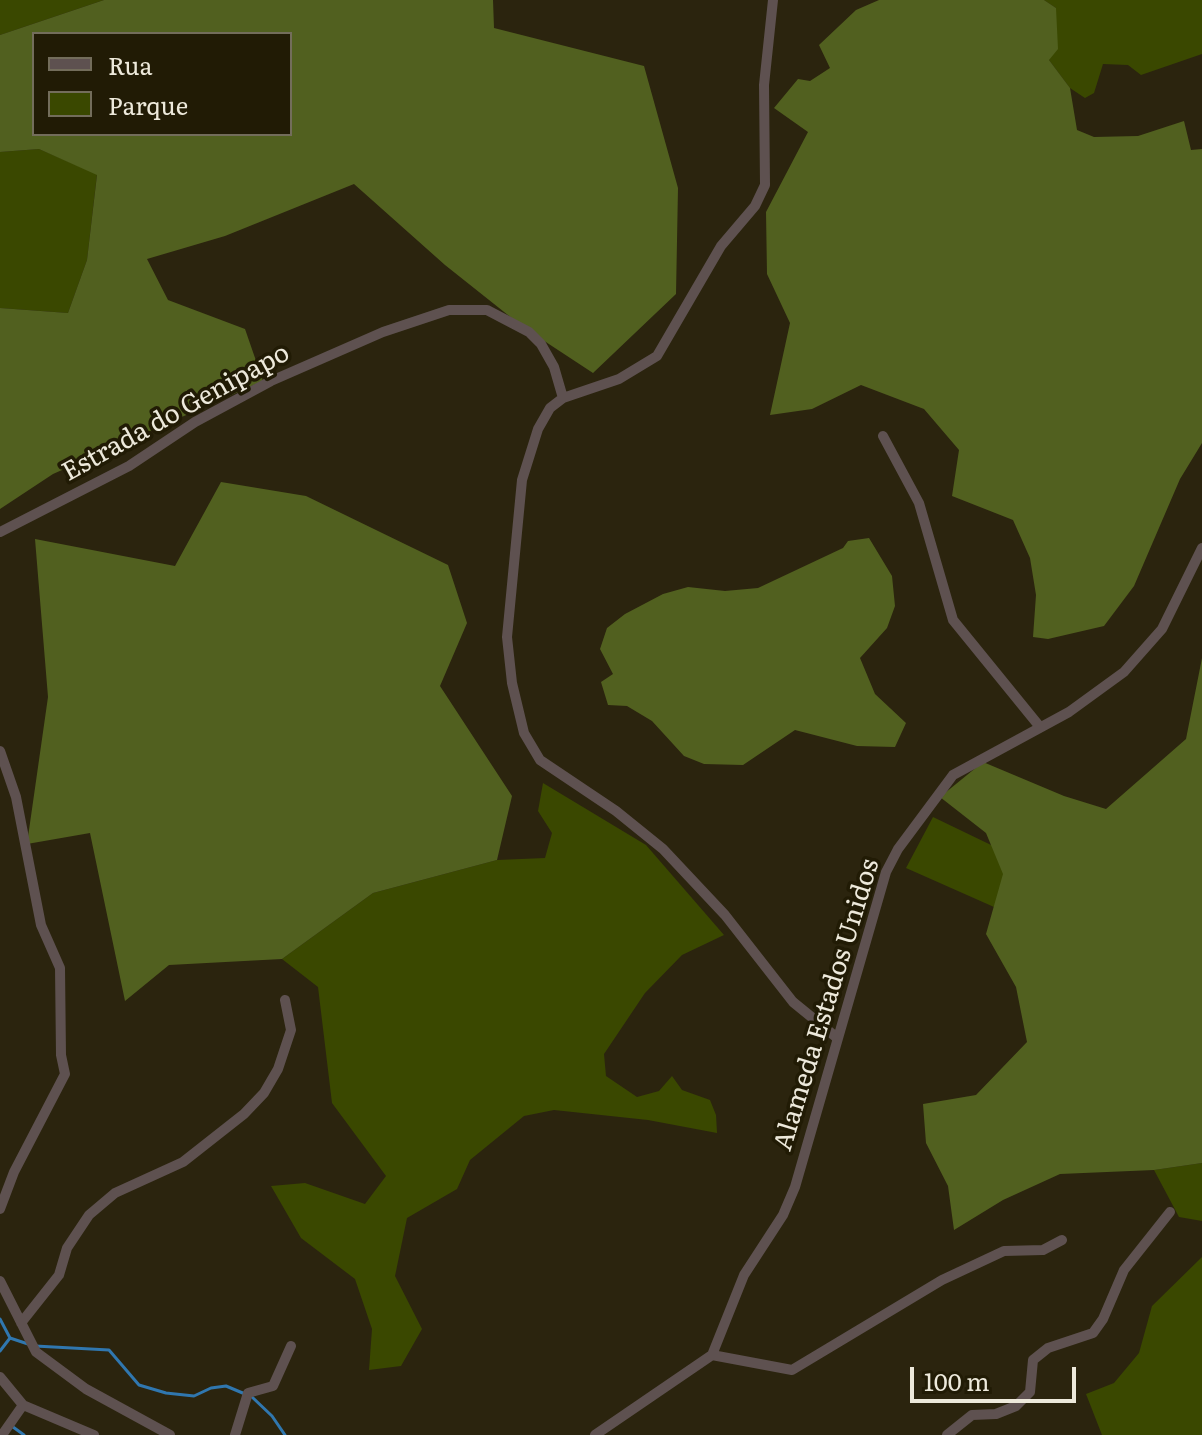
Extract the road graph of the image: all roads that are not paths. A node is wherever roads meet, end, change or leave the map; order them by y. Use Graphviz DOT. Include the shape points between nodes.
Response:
graph roads {
  1 [pos="773,0"];
  2 [pos="563,398"];
  3 [pos="883,436"];
  4 [pos="0,532"];
  5 [pos="1202,548"];
  6 [pos="1040,727"];
  7 [pos="0,751"];
  8 [pos="285,1000"];
  9 [pos="836,1037"];
  10 [pos="0,1209"];
  11 [pos="1170,1212"];
  12 [pos="1062,1240"];
  13 [pos="0,1281"];
  14 [pos="21,1323"];
  15 [pos="291,1346"];
  16 [pos="712,1355"];
  17 [pos="0,1377"];
  18 [pos="23,1405"];
  19 [pos="2,1435"];
  20 [pos="94,1435"];
  21 [pos="170,1435"];
  22 [pos="235,1435"];
  23 [pos="595,1435"];
  24 [pos="947,1435"];
  1 -- 2 [label="street" via="764,85 765,185 755,206 721,246 657,356 619,379"];
  2 -- 4 [label="street, Estrada do Genipapo" via="554,367 529,332 487,310 449,310 383,332 271,381 129,466"];
  2 -- 9 [label="street" via="550,408 526,461 510,586 509,664 524,733 540,760 663,849 725,915 793,1002"];
  3 -- 6 [label="street" via="919,503 953,620"];
  5 -- 6 [label="street, Alameda Estados Unidos" via="1155,639 1124,672"];
  6 -- 9 [label="street, Alameda Estados Unidos" via="953,775 898,849 886,872"];
  7 -- 10 [label="street" via="16,797 37,911 60,968 65,1074"];
  8 -- 14 [label="street" via="291,1030 264,1093 183,1162 115,1193 89,1215 67,1248 59,1275"];
  9 -- 16 [label="street, Alameda Estados Unidos" via="795,1187 744,1275"];
  11 -- 24 [label="street" via="1124,1270 1093,1333 1048,1348 1033,1360 1030,1392 1016,1406 972,1415"];
  12 -- 16 [label="street" via="1043,1250 1004,1251 942,1280 792,1370"];
  13 -- 14 [label="street"];
  14 -- 21 [label="street" via="36,1352 54,1366"];
  15 -- 22 [label="street" via="273,1386 248,1393"];
  16 -- 23 [label="street"];
  17 -- 18 [label="street"];
  18 -- 19 [label="street"];
  18 -- 20 [label="street"];
}
